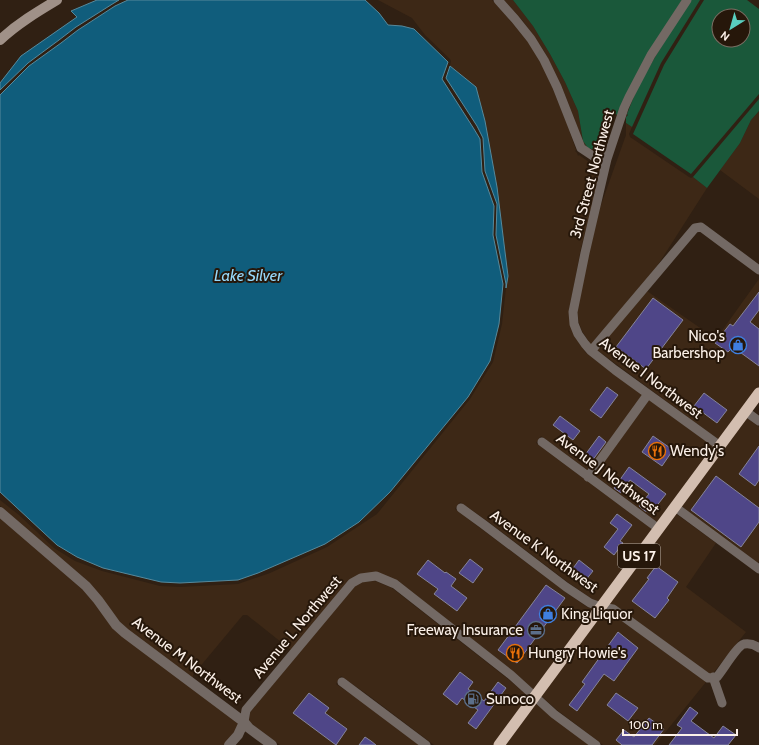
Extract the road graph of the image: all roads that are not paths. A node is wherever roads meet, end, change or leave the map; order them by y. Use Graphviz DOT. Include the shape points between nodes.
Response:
graph roads {
  1 [pos="57,0"];
  2 [pos="498,0"];
  3 [pos="687,0"];
  4 [pos="0,40"];
  5 [pos="607,159"];
  6 [pos="585,253"];
  7 [pos="759,270"];
  8 [pos="591,351"];
  9 [pos="759,393"];
  10 [pos="648,394"];
  11 [pos="745,411"];
  12 [pos="759,421"];
  13 [pos="542,442"];
  14 [pos="720,446"];
  15 [pos="588,477"];
  16 [pos="675,507"];
  17 [pos="460,508"];
  18 [pos="0,512"];
  19 [pos="659,529"];
  20 [pos="759,569"];
  21 [pos="601,607"];
  22 [pos="759,648"];
  23 [pos="713,677"];
  24 [pos="342,682"];
  25 [pos="535,696"];
  26 [pos="722,703"];
  27 [pos="244,722"];
  28 [pos="229,745"];
  29 [pos="272,745"];
  30 [pos="426,745"];
  31 [pos="499,745"];
  32 [pos="596,745"];
  1 -- 4 [label="main road"];
  2 -- 5 [label="street" via="531,39 544,60 581,148 593,156"];
  3 -- 5 [label="street, 3rd Street Northwest" via="651,55 629,97"];
  5 -- 6 [label="street, 3rd Street Northwest"];
  6 -- 8 [label="street, Avenue I Northwest" via="573,312 578,334"];
  7 -- 8 [label="street" via="701,228 695,228"];
  8 -- 10 [label="street, Avenue I Northwest"];
  9 -- 11 [label="highway, US 17"];
  10 -- 14 [label="street, Avenue I Northwest"];
  10 -- 15 [label="street"];
  11 -- 12 [label="street"];
  11 -- 14 [label="highway, US 17"];
  13 -- 15 [label="street, Avenue J Northwest"];
  14 -- 16 [label="highway, US 17"];
  15 -- 19 [label="street, Avenue J Northwest"];
  16 -- 19 [label="highway, US 17"];
  16 -- 20 [label="street, Avenue J Northwest"];
  17 -- 21 [label="street, Avenue K Northwest" via="571,590"];
  18 -- 27 [label="street, Avenue M Northwest" via="86,586 125,633"];
  19 -- 21 [label="highway, US 17"];
  21 -- 23 [label="street, Avenue K Northwest" via="613,609 703,675"];
  21 -- 25 [label="highway, US 17"];
  22 -- 23 [label="street" via="756,645 743,644 717,677"];
  23 -- 26 [label="street"];
  24 -- 30 [label="street"];
  25 -- 27 [label="street, Avenue L Northwest" via="395,584 376,576 361,578 352,583 246,710"];
  25 -- 31 [label="highway, US 17"];
  25 -- 32 [label="street, Avenue L Northwest" via="554,714"];
  27 -- 28 [label="street" via="238,735"];
  27 -- 29 [label="street, Avenue M Northwest"];
}
